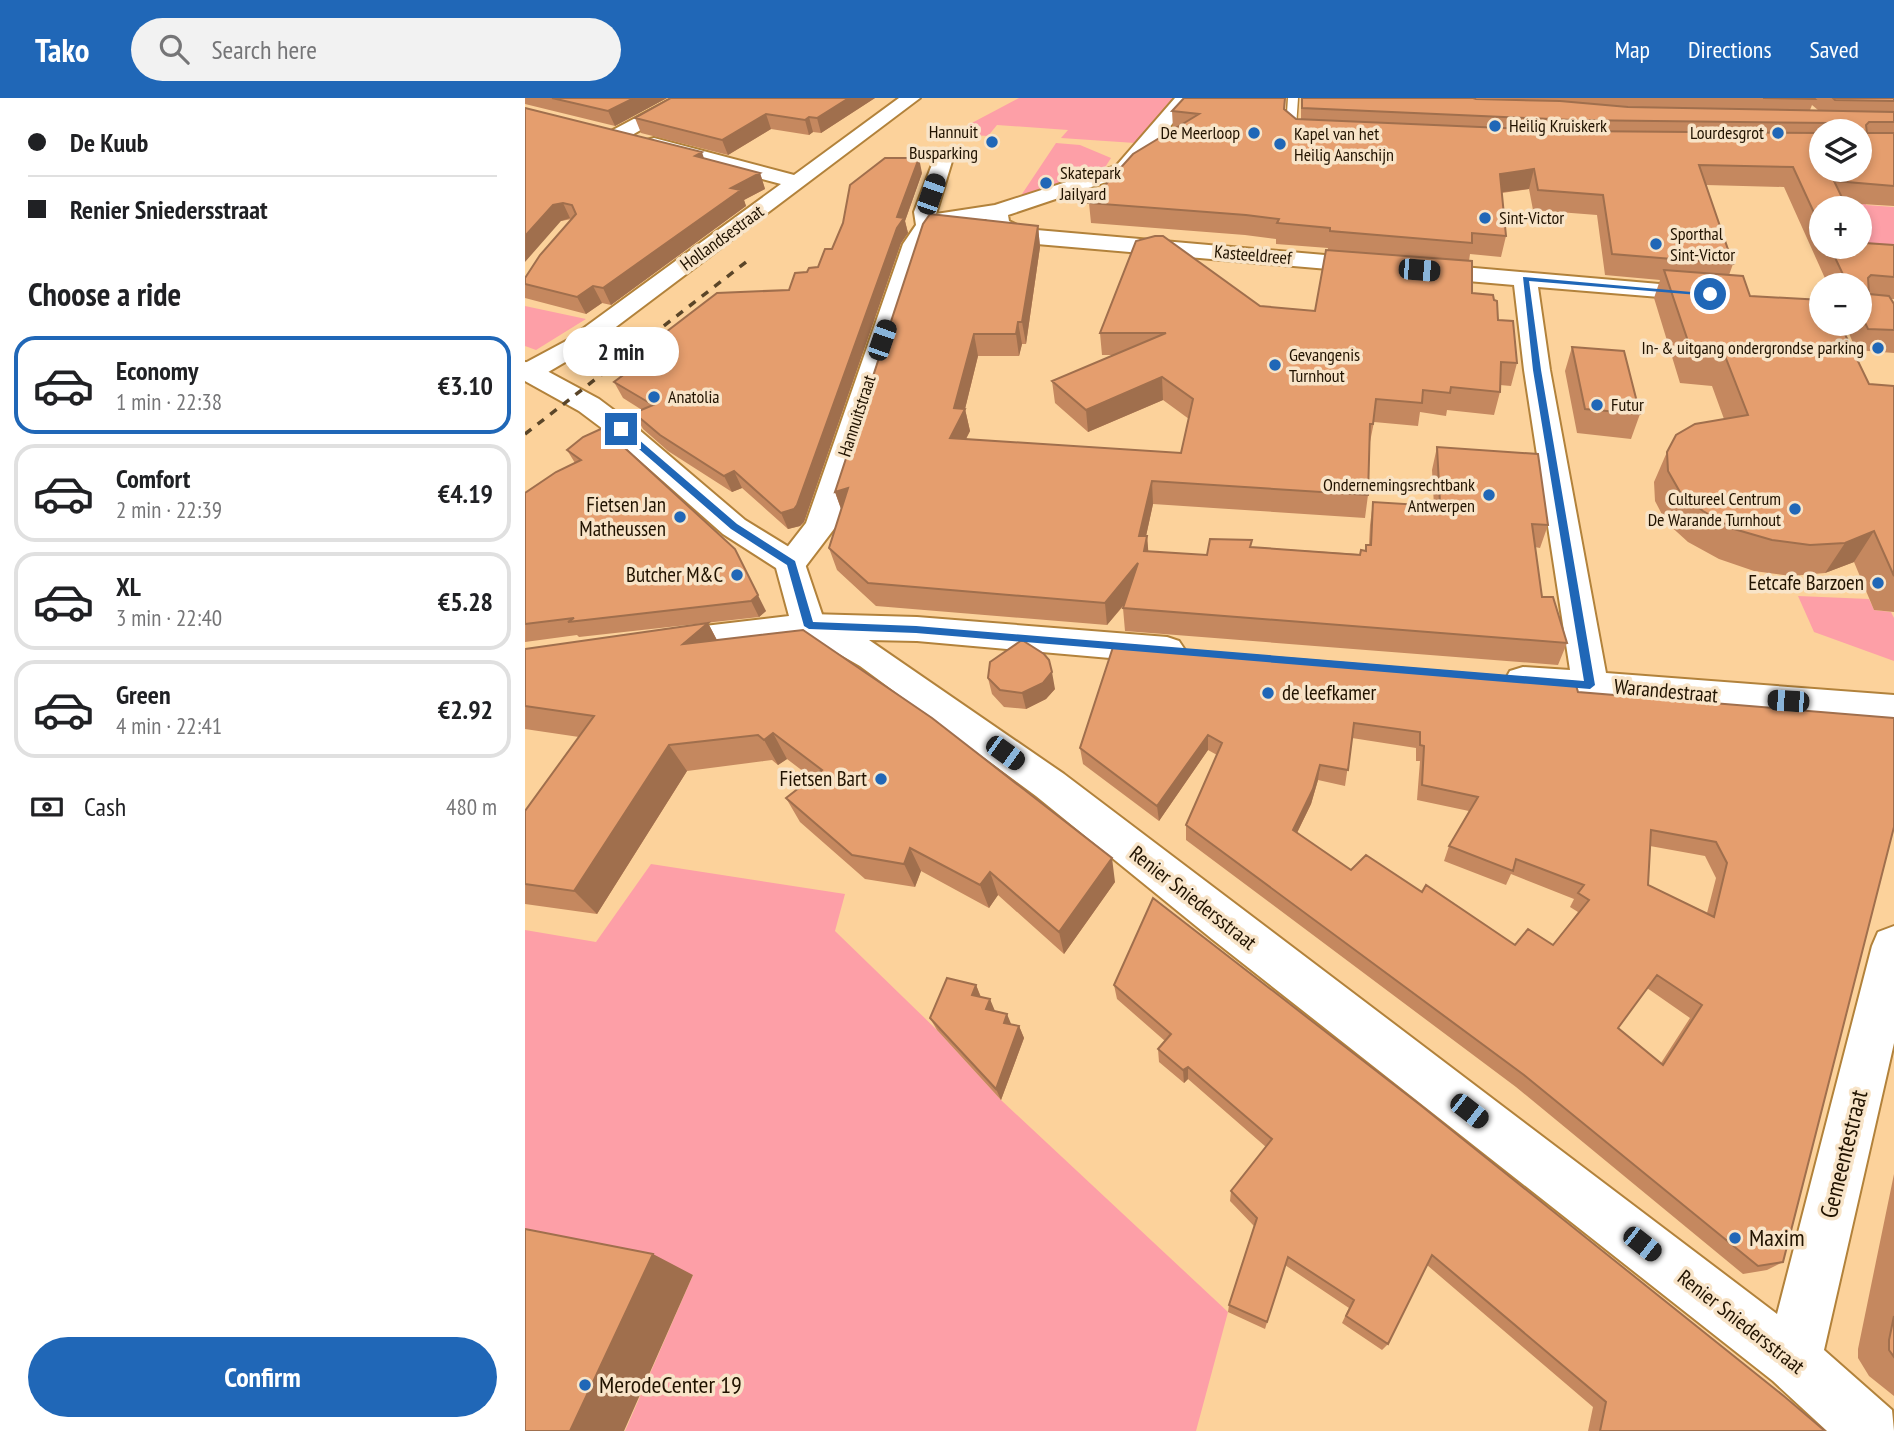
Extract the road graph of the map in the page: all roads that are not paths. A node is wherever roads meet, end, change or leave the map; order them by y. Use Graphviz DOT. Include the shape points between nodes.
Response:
graph roads {
  1 [pos="687,98"];
  2 [pos="911,98"];
  3 [pos="1185,98"];
  4 [pos="1293,98"];
  5 [pos="1321,133"];
  6 [pos="943,158"];
  7 [pos="798,182"];
  8 [pos="998,211"];
  9 [pos="927,225"];
  10 [pos="1525,279"];
  11 [pos="1737,296"];
  12 [pos="527,371"];
  13 [pos="791,563"];
  14 [pos="809,626"];
  15 [pos="637,646"];
  16 [pos="1205,653"];
  17 [pos="1494,677"];
  18 [pos="1590,685"];
  19 [pos="1894,709"];
  20 [pos="1894,946"];
  21 [pos="1793,1361"];
  22 [pos="1871,1431"];
  1 -- 7 [label="street" via="612,133"];
  2 -- 7 [label="street, Hollandsestraat"];
  3 -- 8 [label="street" via="1123,170"];
  4 -- 5 [label="lane" via="1291,128"];
  6 -- 9 [label="street, Hannuitstraat" via="925,212"];
  7 -- 12 [label="street, Hollandsestraat" via="575,346"];
  8 -- 9 [label="street" via="948,217"];
  8 -- 10 [label="street, Kasteeldreef" via="1002,228 1025,236"];
  9 -- 13 [label="street, Hannuitstraat" via="914,244 821,525"];
  10 -- 11 [label="street"];
  10 -- 18 [label="street"];
  12 -- 13 [label="street" via="589,405 734,527"];
  13 -- 14 [label="street"];
  14 -- 15 [label="street"];
  14 -- 16 [label="street" via="916,629"];
  14 -- 21 [label="street, Renier Sniedersstraat" via="872,657 1050,785"];
  17 -- 18 [label="street, Warandestraat"];
  18 -- 19 [label="street, Warandestraat"];
  20 -- 21 [label="street, Gemeentestraat"];
  21 -- 22 [label="street, Renier Sniedersstraat"];
}
